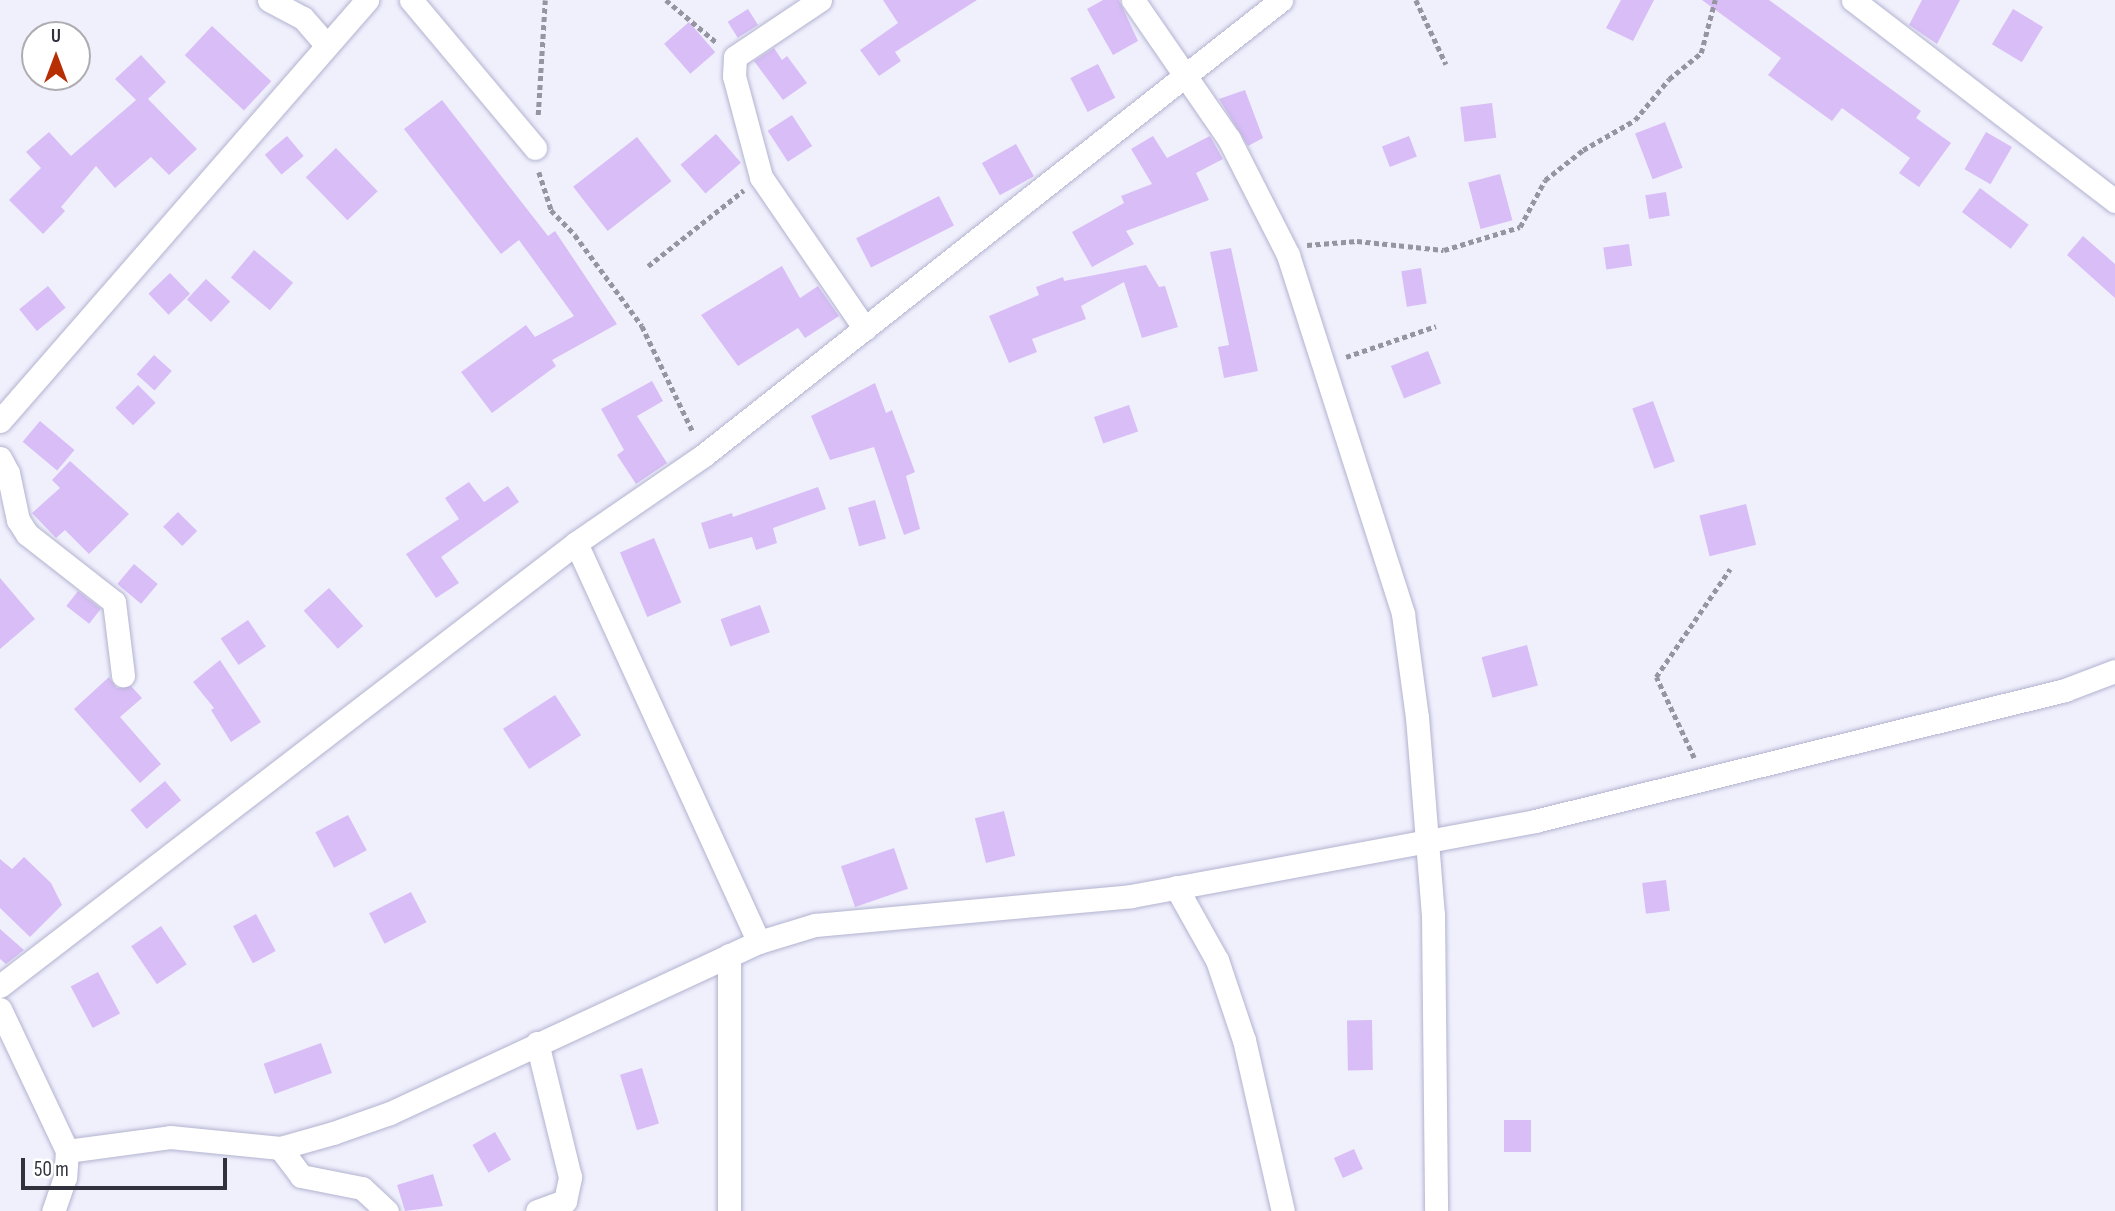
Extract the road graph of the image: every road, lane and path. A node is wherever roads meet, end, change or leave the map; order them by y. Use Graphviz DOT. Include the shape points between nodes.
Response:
graph roads {
  1 [pos="269,0"];
  2 [pos="367,0"];
  3 [pos="411,0"];
  4 [pos="545,0"];
  5 [pos="666,0"];
  6 [pos="820,0"];
  7 [pos="1133,0"];
  8 [pos="1281,0"];
  9 [pos="1416,0"];
  10 [pos="1715,0"];
  11 [pos="1853,0"];
  12 [pos="326,44"];
  13 [pos="735,57"];
  14 [pos="1446,64"];
  15 [pos="1187,73"];
  16 [pos="535,148"];
  17 [pos="761,177"];
  18 [pos="2115,201"];
  19 [pos="1288,255"];
  20 [pos="649,266"];
  21 [pos="1436,326"];
  22 [pos="865,329"];
  23 [pos="1322,365"];
  24 [pos="0,421"];
  25 [pos="704,455"];
  26 [pos="0,458"];
  27 [pos="576,544"];
  28 [pos="1730,569"];
  29 [pos="2115,671"];
  30 [pos="123,675"];
  31 [pos="1704,781"];
  32 [pos="1426,839"];
  33 [pos="1176,887"];
  34 [pos="759,942"];
  35 [pos="729,956"];
  36 [pos="1,983"];
  37 [pos="0,1010"];
  38 [pos="537,1043"];
  39 [pos="280,1148"];
  40 [pos="67,1151"];
  41 [pos="53,1211"];
  42 [pos="387,1211"];
  43 [pos="537,1211"];
  44 [pos="729,1211"];
  45 [pos="1283,1211"];
  46 [pos="1436,1211"];
  1 -- 12 [label="street" via="303,18"];
  2 -- 12 [label="street"];
  3 -- 16 [label="street"];
  4 -- 16 [label="path"];
  5 -- 13 [label="path"];
  6 -- 13 [label="street"];
  7 -- 15 [label="street"];
  8 -- 15 [label="street"];
  9 -- 14 [label="path"];
  10 -- 19 [label="path" via="1701,53 1669,79 1635,120 1583,150 1545,180 1520,227 1444,250 1357,241 1312,242"];
  11 -- 18 [label="street"];
  12 -- 24 [label="street"];
  13 -- 17 [label="street" via="737,93"];
  15 -- 19 [label="street" via="1229,139"];
  15 -- 22 [label="street"];
  16 -- 25 [label="path" via="541,189 551,210 642,326"];
  17 -- 20 [label="path"];
  17 -- 22 [label="street"];
  19 -- 23 [label="street"];
  21 -- 23 [label="path"];
  22 -- 25 [label="street"];
  23 -- 32 [label="street" via="1403,614"];
  25 -- 27 [label="street"];
  26 -- 30 [label="street" via="8,473 18,520 27,534 114,602"];
  27 -- 34 [label="street"];
  27 -- 36 [label="street"];
  28 -- 31 [label="path" via="1656,677"];
  29 -- 31 [label="street" via="2064,690"];
  31 -- 32 [label="street" via="1535,821"];
  32 -- 33 [label="street"];
  32 -- 46 [label="street" via="1433,914"];
  33 -- 34 [label="street" via="1076,904 866,918 816,925"];
  33 -- 45 [label="street" via="1217,960 1244,1040"];
  34 -- 35 [label="street"];
  35 -- 38 [label="street"];
  35 -- 44 [label="street"];
  37 -- 40 [label="street"];
  38 -- 39 [label="street" via="390,1113"];
  38 -- 43 [label="street" via="570,1177 565,1201"];
  39 -- 40 [label="street" via="170,1137"];
  39 -- 42 [label="street" via="301,1176 362,1188"];
  40 -- 41 [label="street" via="65,1177"];
}
